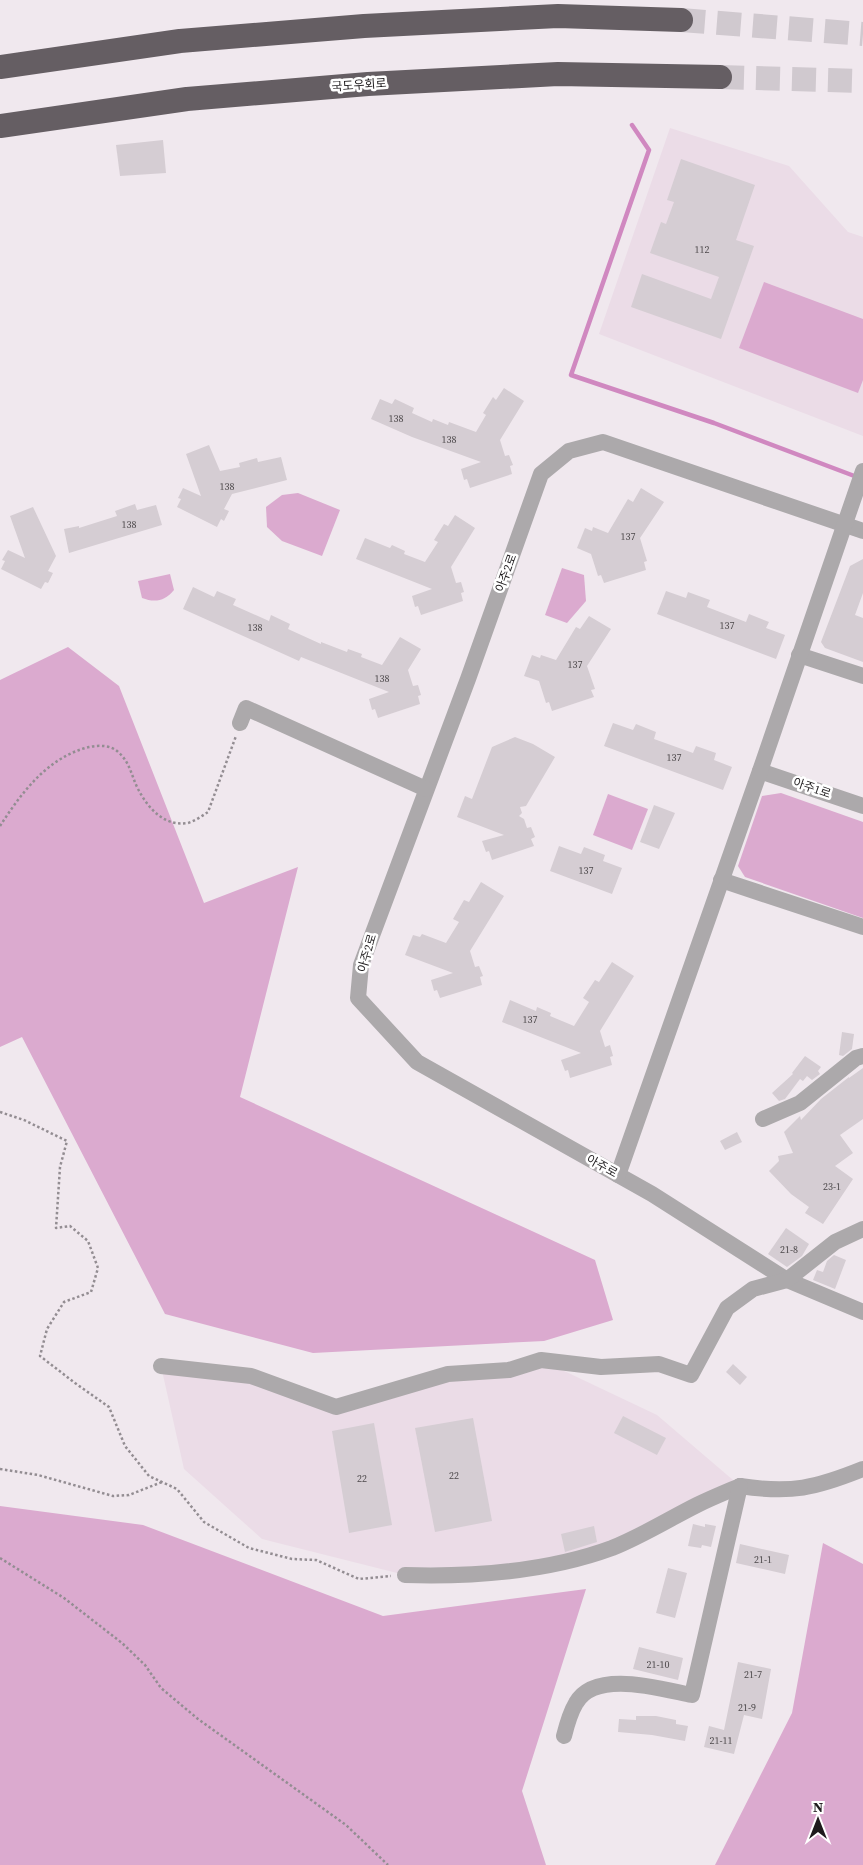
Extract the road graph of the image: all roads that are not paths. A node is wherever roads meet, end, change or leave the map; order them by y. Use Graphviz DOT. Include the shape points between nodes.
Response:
graph roads {
  1 [pos="681,20"];
  2 [pos="0,67"];
  3 [pos="720,77"];
  4 [pos="0,126"];
  5 [pos="863,471"];
  6 [pos="844,524"];
  7 [pos="863,531"];
  8 [pos="799,655"];
  9 [pos="863,676"];
  10 [pos="240,723"];
  11 [pos="760,771"];
  12 [pos="426,789"];
  13 [pos="863,806"];
  14 [pos="721,880"];
  15 [pos="863,927"];
  16 [pos="358,998"];
  17 [pos="863,1056"];
  18 [pos="763,1119"];
  19 [pos="618,1175"];
  20 [pos="863,1229"];
  21 [pos="787,1280"];
  22 [pos="863,1312"];
  23 [pos="161,1366"];
  24 [pos="863,1469"];
  25 [pos="740,1486"];
  26 [pos="405,1575"];
  27 [pos="564,1736"];
  1 -- 2 [label="highway" via="558,16 364,26 180,41"];
  3 -- 4 [label="highway, 국도우회로" via="558,74 368,84 187,99"];
  5 -- 6 [label="street"];
  6 -- 7 [label="street, 아주2로"];
  6 -- 8 [label="street"];
  6 -- 12 [label="street, 아주2로" via="602,442 569,451 541,474"];
  8 -- 9 [label="street"];
  8 -- 11 [label="street"];
  10 -- 12 [label="street" via="246,708"];
  11 -- 13 [label="street, 아주1로"];
  11 -- 14 [label="street"];
  12 -- 16 [label="street, 아주2로" via="361,965"];
  14 -- 15 [label="street"];
  14 -- 19 [label="street"];
  16 -- 19 [label="street, 아주로" via="417,1062"];
  17 -- 18 [label="street" via="856,1058 800,1103"];
  19 -- 21 [label="street, 아주로"];
  20 -- 21 [label="street" via="834,1242"];
  21 -- 22 [label="street, 아주로"];
  21 -- 23 [label="street" via="753,1289 727,1308 691,1375 659,1364 601,1367 541,1360 509,1370 448,1374 336,1407 251,1376"];
  24 -- 25 [label="street" via="815,1487 780,1491"];
  25 -- 26 [label="street" via="652,1530 562,1564 466,1575"];
  25 -- 27 [label="street" via="692,1695 623,1683 595,1686 576,1701"];
}
